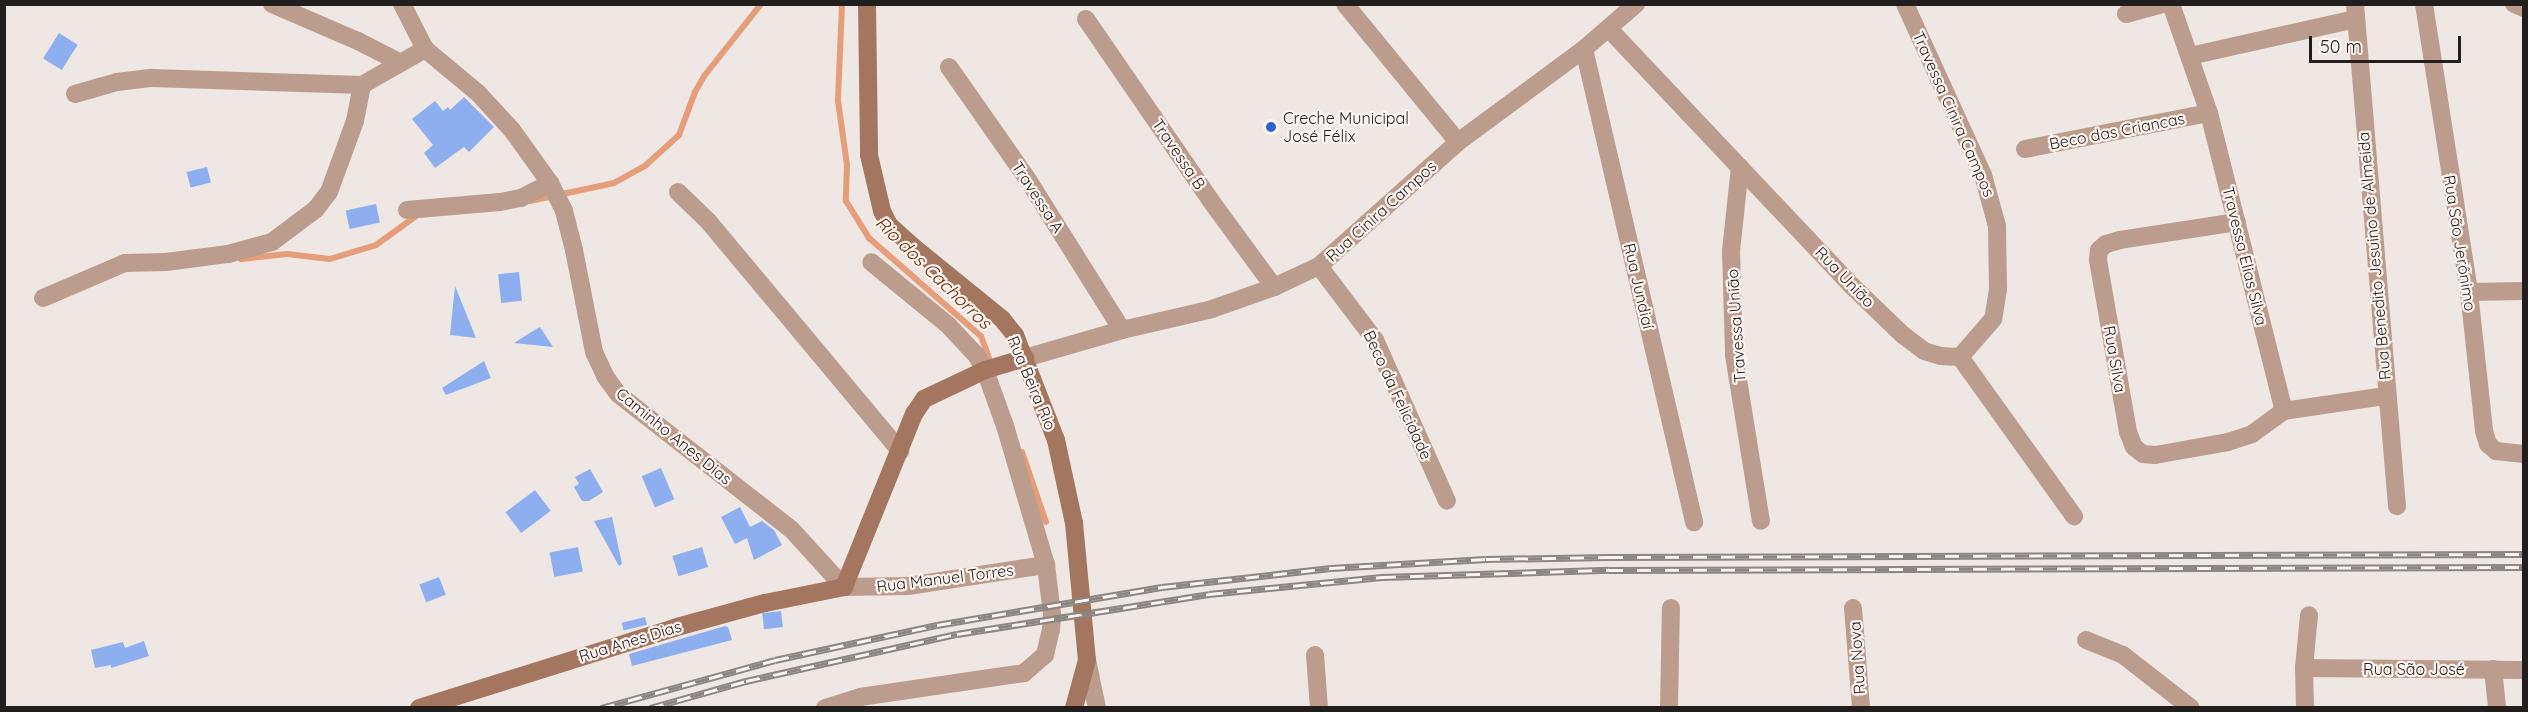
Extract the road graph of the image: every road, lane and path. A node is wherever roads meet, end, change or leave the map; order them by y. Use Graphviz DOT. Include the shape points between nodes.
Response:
graph roads {
  1 [pos="272,4"];
  2 [pos="402,4"];
  3 [pos="867,4"];
  4 [pos="1345,4"];
  5 [pos="1636,4"];
  6 [pos="1905,4"];
  7 [pos="2164,4"];
  8 [pos="2171,4"];
  9 [pos="2424,4"];
  10 [pos="2514,4"];
  11 [pos="2523,8"];
  12 [pos="2355,12"];
  13 [pos="2126,14"];
  14 [pos="1086,19"];
  15 [pos="1609,29"];
  16 [pos="425,49"];
  17 [pos="1584,49"];
  18 [pos="2190,56"];
  19 [pos="399,62"];
  20 [pos="949,67"];
  21 [pos="362,85"];
  22 [pos="75,94"];
  23 [pos="2209,113"];
  24 [pos="1458,142"];
  25 [pos="2025,149"];
  26 [pos="1740,167"];
  27 [pos="551,186"];
  28 [pos="678,192"];
  29 [pos="407,210"];
  30 [pos="2237,222"];
  31 [pos="871,262"];
  32 [pos="1319,266"];
  33 [pos="1274,287"];
  34 [pos="2523,291"];
  35 [pos="2469,292"];
  36 [pos="43,298"];
  37 [pos="1122,330"];
  38 [pos="1960,357"];
  39 [pos="1021,359"];
  40 [pos="988,369"];
  41 [pos="2386,396"];
  42 [pos="2284,411"];
  43 [pos="900,452"];
  44 [pos="2523,454"];
  45 [pos="1446,501"];
  46 [pos="2397,506"];
  47 [pos="2074,516"];
  48 [pos="1761,521"];
  49 [pos="1694,522"];
  50 [pos="1046,565"];
  51 [pos="844,587"];
  52 [pos="1671,608"];
  53 [pos="1853,608"];
  54 [pos="2309,615"];
  55 [pos="2086,640"];
  56 [pos="1315,655"];
  57 [pos="1087,660"];
  58 [pos="2304,668"];
  59 [pos="2493,669"];
  60 [pos="2523,670"];
  61 [pos="419,708"];
  62 [pos="825,708"];
  63 [pos="1074,708"];
  64 [pos="1097,708"];
  65 [pos="1319,708"];
  66 [pos="1669,708"];
  67 [pos="1861,708"];
  68 [pos="2191,708"];
  69 [pos="2305,708"];
  70 [pos="2497,708"];
  1 -- 19 [label="street"];
  2 -- 16 [label="street"];
  3 -- 39 [label="street, Rua Beira Rio" via="869,155 882,211 889,225 911,245 1002,319 1015,334"];
  4 -- 24 [label="street"];
  5 -- 15 [label="street, Rua Cinira Campos"];
  6 -- 38 [label="street, Travessa Cinira Campos" via="1994,204 1999,264 1995,312 1981,335"];
  7 -- 13 [label="street"];
  8 -- 18 [label="street, Travessa Elias Silva"];
  9 -- 35 [label="street, Rua São Jerônimo"];
  10 -- 11 [label="street"];
  12 -- 18 [label="street"];
  12 -- 41 [label="street, Rua Benedito Jesuino de Almeida"];
  14 -- 33 [label="street, Travessa B"];
  15 -- 17 [label="street, Rua Cinira Campos"];
  15 -- 26 [label="street, Rua União"];
  16 -- 19 [label="street"];
  16 -- 27 [label="street" via="478,93 512,130"];
  17 -- 24 [label="street, Rua Cinira Campos"];
  17 -- 49 [label="street, Rua Jundiaí"];
  18 -- 23 [label="street, Travessa Elias Silva"];
  19 -- 21 [label="street"];
  20 -- 37 [label="street, Travessa A" via="1028,180"];
  21 -- 22 [label="street" via="152,78 117,82"];
  21 -- 36 [label="street" via="355,121 329,192 316,210 272,242 228,254 125,263"];
  23 -- 25 [label="street, Beco das Criancas"];
  23 -- 30 [label="street, Travessa Elias Silva"];
  24 -- 32 [label="street, Rua Cinira Campos"];
  26 -- 38 [label="street, Rua União" via="1903,335 1924,351"];
  26 -- 48 [label="street, Travessa União" via="1731,251 1734,355"];
  27 -- 29 [label="street" via="500,202"];
  27 -- 51 [label="street, Caminho Anes Dias" via="564,211 594,352 604,376 618,394 791,529"];
  28 -- 43 [label="street" via="708,221"];
  30 -- 42 [label="street, Travessa Elias Silva"];
  30 -- 42 [label="street, Rua Silva" via="2120,240 2099,250 2128,432 2134,447 2143,454 2155,455 2236,440 2252,434"];
  31 -- 40 [label="street" via="948,325"];
  32 -- 33 [label="street, Rua Cinira Campos"];
  32 -- 45 [label="street, Beco da Felicidade" via="1375,340"];
  33 -- 37 [label="street, Rua Cinira Campos" via="1212,309"];
  34 -- 35 [label="street"];
  35 -- 44 [label="street, Rua São Jerônimo" via="2488,444 2496,451"];
  37 -- 39 [label="street, Rua Cinira Campos"];
  38 -- 47 [label="street"];
  39 -- 40 [label="street"];
  39 -- 57 [label="street, Rua Beira Rio" via="1056,440 1069,490"];
  40 -- 43 [label="street" via="924,399"];
  40 -- 50 [label="street"];
  41 -- 42 [label="street"];
  41 -- 46 [label="street, Rua Benedito Jesuino de Almeida"];
  43 -- 51 [label="street"];
  50 -- 51 [label="street, Rua Manuel Torres" via="908,586"];
  50 -- 62 [label="street" via="1051,630 1045,654 1031,669 1015,676 860,697"];
  51 -- 61 [label="street, Rua Anes Dias" via="677,627"];
  52 -- 66 [label="street"];
  53 -- 67 [label="street, Rua Nova"];
  54 -- 58 [label="street"];
  55 -- 68 [label="street" via="2123,655"];
  56 -- 65 [label="street"];
  57 -- 63 [label="street, Rua Beira Rio"];
  57 -- 64 [label="street"];
  58 -- 59 [label="street, Rua São José"];
  58 -- 69 [label="street"];
  59 -- 60 [label="street, Rua São José"];
  59 -- 70 [label="street"];
}
